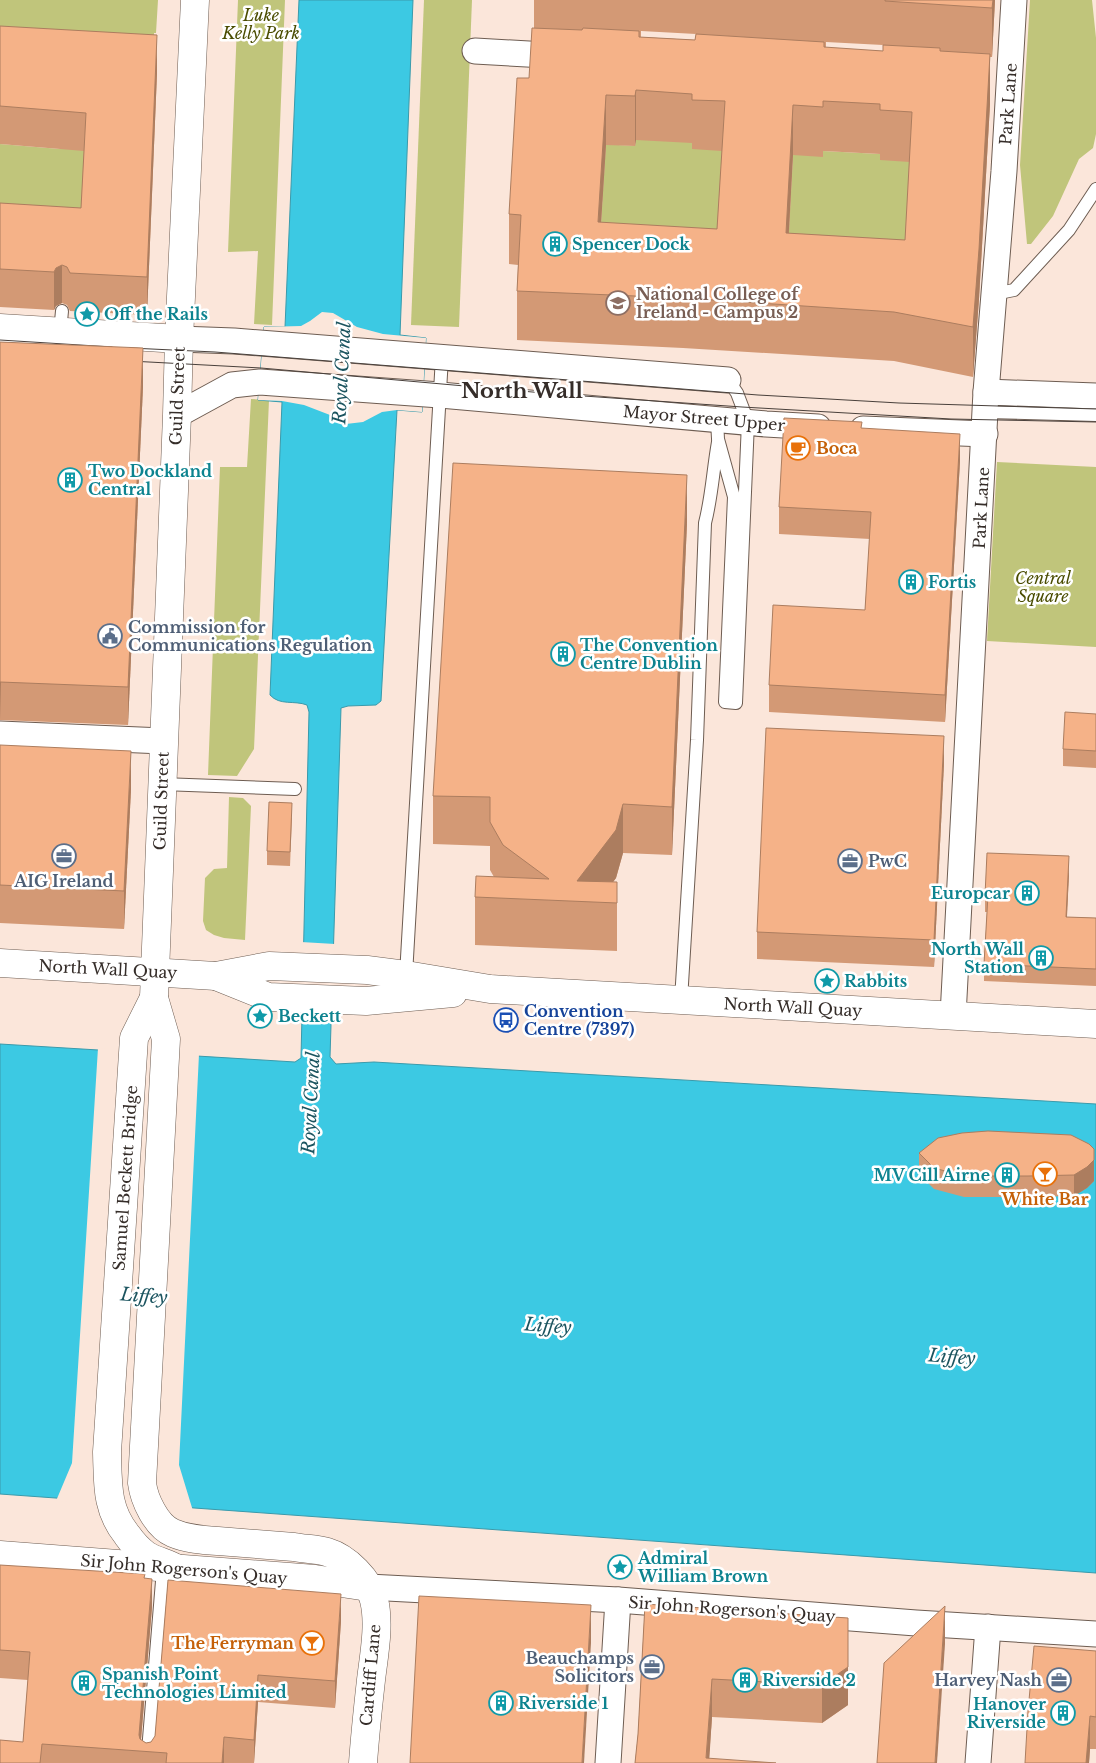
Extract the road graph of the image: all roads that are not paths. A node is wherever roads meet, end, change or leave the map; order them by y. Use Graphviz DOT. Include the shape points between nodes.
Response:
graph roads {
  1 [pos="195,0"];
  2 [pos="1014,0"];
  3 [pos="475,51"];
  4 [pos="584,57"];
  5 [pos="1096,189"];
  6 [pos="994,294"];
  7 [pos="0,328"];
  8 [pos="179,339"];
  9 [pos="433,357"];
  10 [pos="728,380"];
  11 [pos="431,395"];
  12 [pos="1096,396"];
  13 [pos="986,412"];
  14 [pos="177,415"];
  15 [pos="1096,415"];
  16 [pos="748,422"];
  17 [pos="718,430"];
  18 [pos="0,734"];
  19 [pos="164,742"];
  20 [pos="162,784"];
  21 [pos="295,789"];
  22 [pos="0,963"];
  23 [pos="406,975"];
  24 [pos="216,976"];
  25 [pos="154,985"];
  26 [pos="490,989"];
  27 [pos="681,1000"];
  28 [pos="953,1016"];
  29 [pos="1096,1024"];
  30 [pos="151,1510"];
  31 [pos="0,1555"];
  32 [pos="170,1569"];
  33 [pos="368,1587"];
  34 [pos="618,1600"];
  35 [pos="988,1627"];
  36 [pos="1096,1634"];
  37 [pos="147,1763"];
  38 [pos="363,1763"];
  39 [pos="608,1763"];
  40 [pos="978,1763"];
  1 -- 8 [label="main road, Guild Street"];
  2 -- 6 [label="street, Park Lane" via="1000,81"];
  3 -- 4 [label="street"];
  5 -- 6 [label="lane" via="1069,230 1014,290"];
  6 -- 13 [label="street, Park Lane"];
  7 -- 8 [label="main road" via="61,321"];
  8 -- 9 [label="street"];
  8 -- 14 [label="main road, Guild Street"];
  9 -- 10 [label="street"];
  9 -- 11 [label="lane"];
  10 -- 16 [label="lane" via="737,393"];
  11 -- 14 [label="street, Mayor Street Upper" via="260,382 232,385"];
  11 -- 17 [label="street, Mayor Street Upper"];
  11 -- 23 [label="lane"];
  12 -- 13 [label="street, Mayor Street Upper"];
  13 -- 15 [label="lane"];
  13 -- 16 [label="street, Mayor Street Upper"];
  13 -- 28 [label="street, Park Lane"];
  14 -- 19 [label="main road, Guild Street"];
  16 -- 17 [label="street, Mayor Street Upper"];
  16 -- 17 [label="lane" via="731,689 734,497"];
  17 -- 27 [label="lane" via="712,497 706,523"];
  18 -- 19 [label="street"];
  19 -- 20 [label="main road, Guild Street"];
  20 -- 21 [label="lane"];
  20 -- 25 [label="main road, Guild Street"];
  22 -- 25 [label="main road, North Wall Quay"];
  23 -- 24 [label="main road, North Wall Quay" via="269,966"];
  23 -- 26 [label="main road, North Wall Quay"];
  24 -- 25 [label="main road, North Wall Quay"];
  24 -- 26 [label="main road, North Wall Quay" via="268,997 366,1001"];
  25 -- 30 [label="main road, Samuel Beckett Bridge" via="166,1039 142,1483 143,1496"];
  25 -- 32 [label="main road, Samuel Beckett Bridge" via="134,1038 107,1452 108,1490 110,1507 119,1526 146,1555"];
  26 -- 27 [label="main road, North Wall Quay"];
  27 -- 28 [label="main road, North Wall Quay"];
  28 -- 29 [label="main road, North Wall Quay"];
  30 -- 33 [label="main road, Sir John Rogerson's Quay" via="171,1532 198,1539 327,1552 349,1565"];
  31 -- 32 [label="main road, Sir John Rogerson's Quay"];
  32 -- 33 [label="main road, Sir John Rogerson's Quay" via="315,1579"];
  32 -- 37 [label="lane"];
  33 -- 34 [label="street, Sir John Rogerson's Quay"];
  33 -- 38 [label="main road, Cardiff Lane" via="374,1600 375,1648"];
  34 -- 35 [label="street, Sir John Rogerson's Quay"];
  34 -- 39 [label="street"];
  35 -- 36 [label="street, Sir John Rogerson's Quay"];
  35 -- 40 [label="street"];
}
